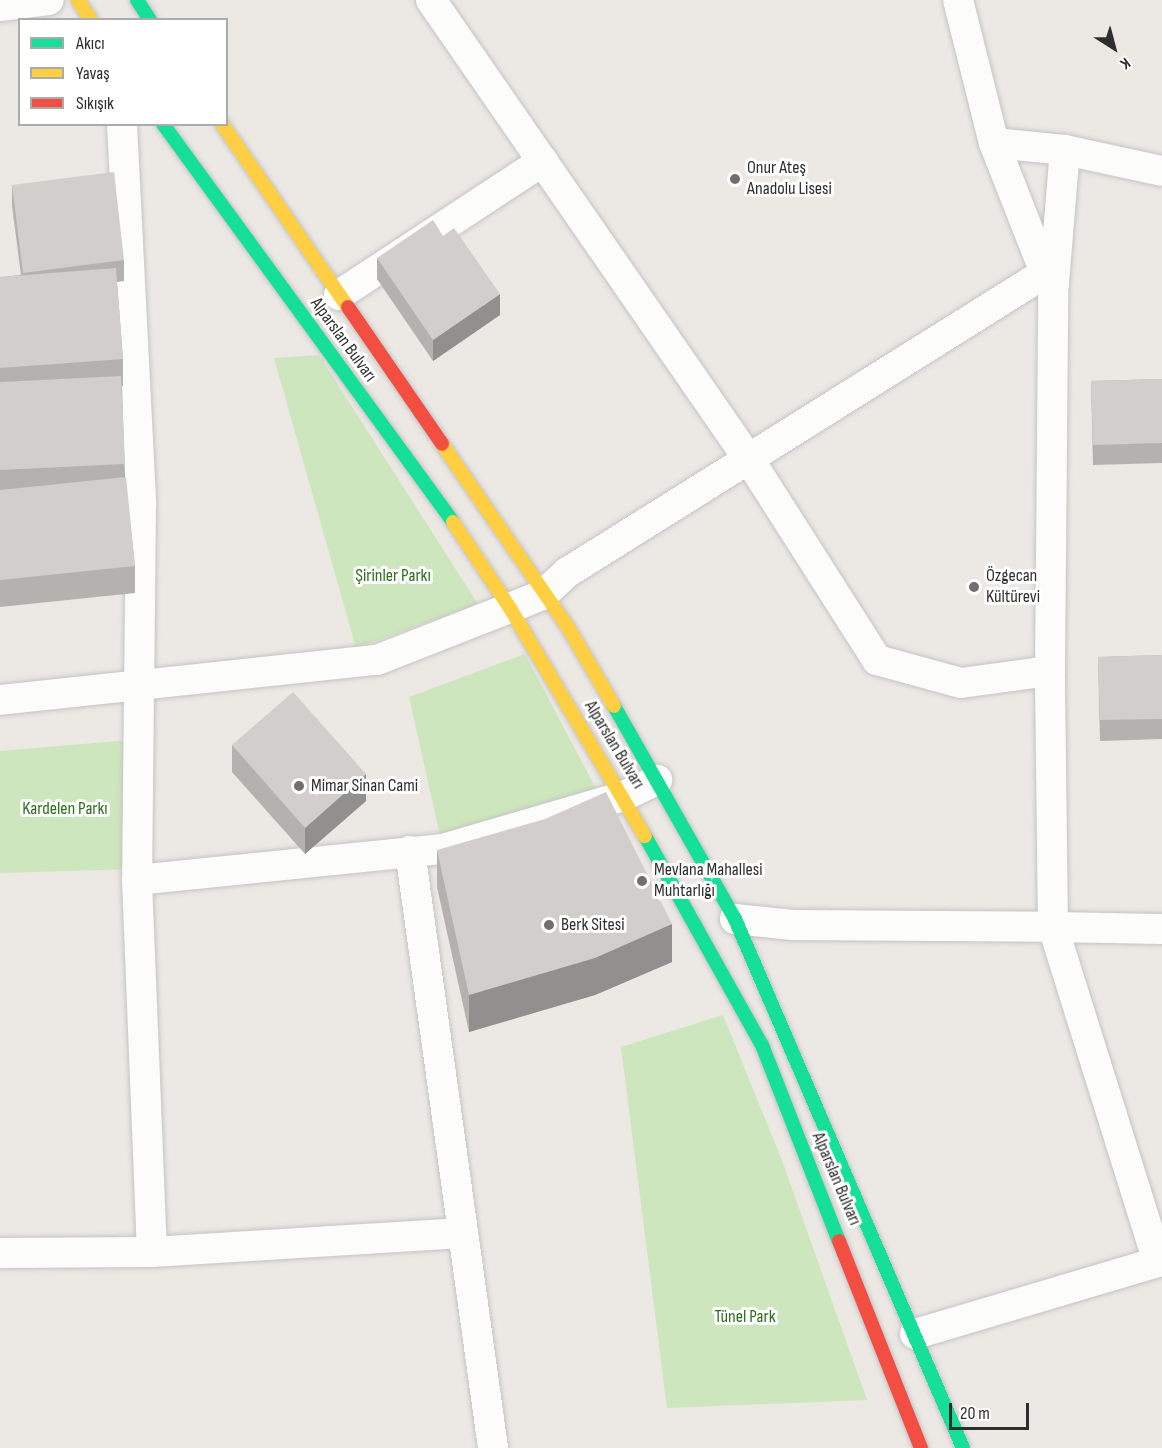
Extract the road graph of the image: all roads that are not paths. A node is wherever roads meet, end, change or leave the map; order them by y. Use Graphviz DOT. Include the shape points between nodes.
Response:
graph roads {
  1 [pos="78,0"];
  2 [pos="137,0"];
  3 [pos="431,0"];
  4 [pos="958,0"];
  5 [pos="0,6"];
  6 [pos="44,8"];
  7 [pos="90,18"];
  8 [pos="149,18"];
  9 [pos="125,126"];
  10 [pos="164,126"];
  11 [pos="223,126"];
  12 [pos="994,143"];
  13 [pos="1065,150"];
  14 [pos="543,161"];
  15 [pos="1162,171"];
  16 [pos="1049,284"];
  17 [pos="339,295"];
  18 [pos="747,458"];
  19 [pos="544,594"];
  20 [pos="510,608"];
  21 [pos="1050,671"];
  22 [pos="137,688"];
  23 [pos="0,700"];
  24 [pos="657,780"];
  25 [pos="624,796"];
  26 [pos="410,851"];
  27 [pos="137,880"];
  28 [pos="735,919"];
  29 [pos="1053,927"];
  30 [pos="1162,930"];
  31 [pos="462,1233"];
  32 [pos="152,1252"];
  33 [pos="0,1253"];
  34 [pos="1160,1261"];
  35 [pos="915,1334"];
  36 [pos="493,1448"];
  37 [pos="921,1448"];
  38 [pos="963,1448"];
  1 -- 7 [label="main road"];
  2 -- 8 [label="main road"];
  3 -- 14 [label="street"];
  4 -- 12 [label="street"];
  5 -- 6 [label="street"];
  9 -- 22 [label="street" via="141,505"];
  10 -- 20 [label="main road, Alparslan Bulvarı" via="446,511"];
  11 -- 17 [label="main road, Alparslan Bulvarı"];
  12 -- 13 [label="street"];
  12 -- 16 [label="street"];
  13 -- 15 [label="street"];
  13 -- 16 [label="street"];
  14 -- 17 [label="street"];
  14 -- 18 [label="street"];
  16 -- 18 [label="street"];
  16 -- 21 [label="street"];
  17 -- 19 [label="main road, Alparslan Bulvarı"];
  18 -- 19 [label="street" via="568,572"];
  18 -- 21 [label="street" via="877,660 961,683"];
  19 -- 20 [label="street"];
  19 -- 24 [label="main road, Alparslan Bulvarı" via="569,629"];
  20 -- 22 [label="street" via="377,660"];
  20 -- 25 [label="main road, Alparslan Bulvarı"];
  21 -- 29 [label="street"];
  22 -- 23 [label="street"];
  22 -- 27 [label="street"];
  24 -- 25 [label="street"];
  24 -- 28 [label="main road, Alparslan Bulvarı"];
  25 -- 26 [label="street" via="443,849"];
  25 -- 37 [label="main road, Alparslan Bulvarı" via="718,972 762,1045"];
  26 -- 27 [label="street"];
  26 -- 31 [label="street"];
  27 -- 32 [label="street"];
  28 -- 29 [label="street" via="793,925"];
  28 -- 35 [label="main road, Alparslan Bulvarı"];
  29 -- 30 [label="street"];
  29 -- 34 [label="street"];
  31 -- 32 [label="street"];
  31 -- 36 [label="street"];
  32 -- 33 [label="street"];
  34 -- 35 [label="street"];
  35 -- 38 [label="main road, Alparslan Bulvarı"];
}
